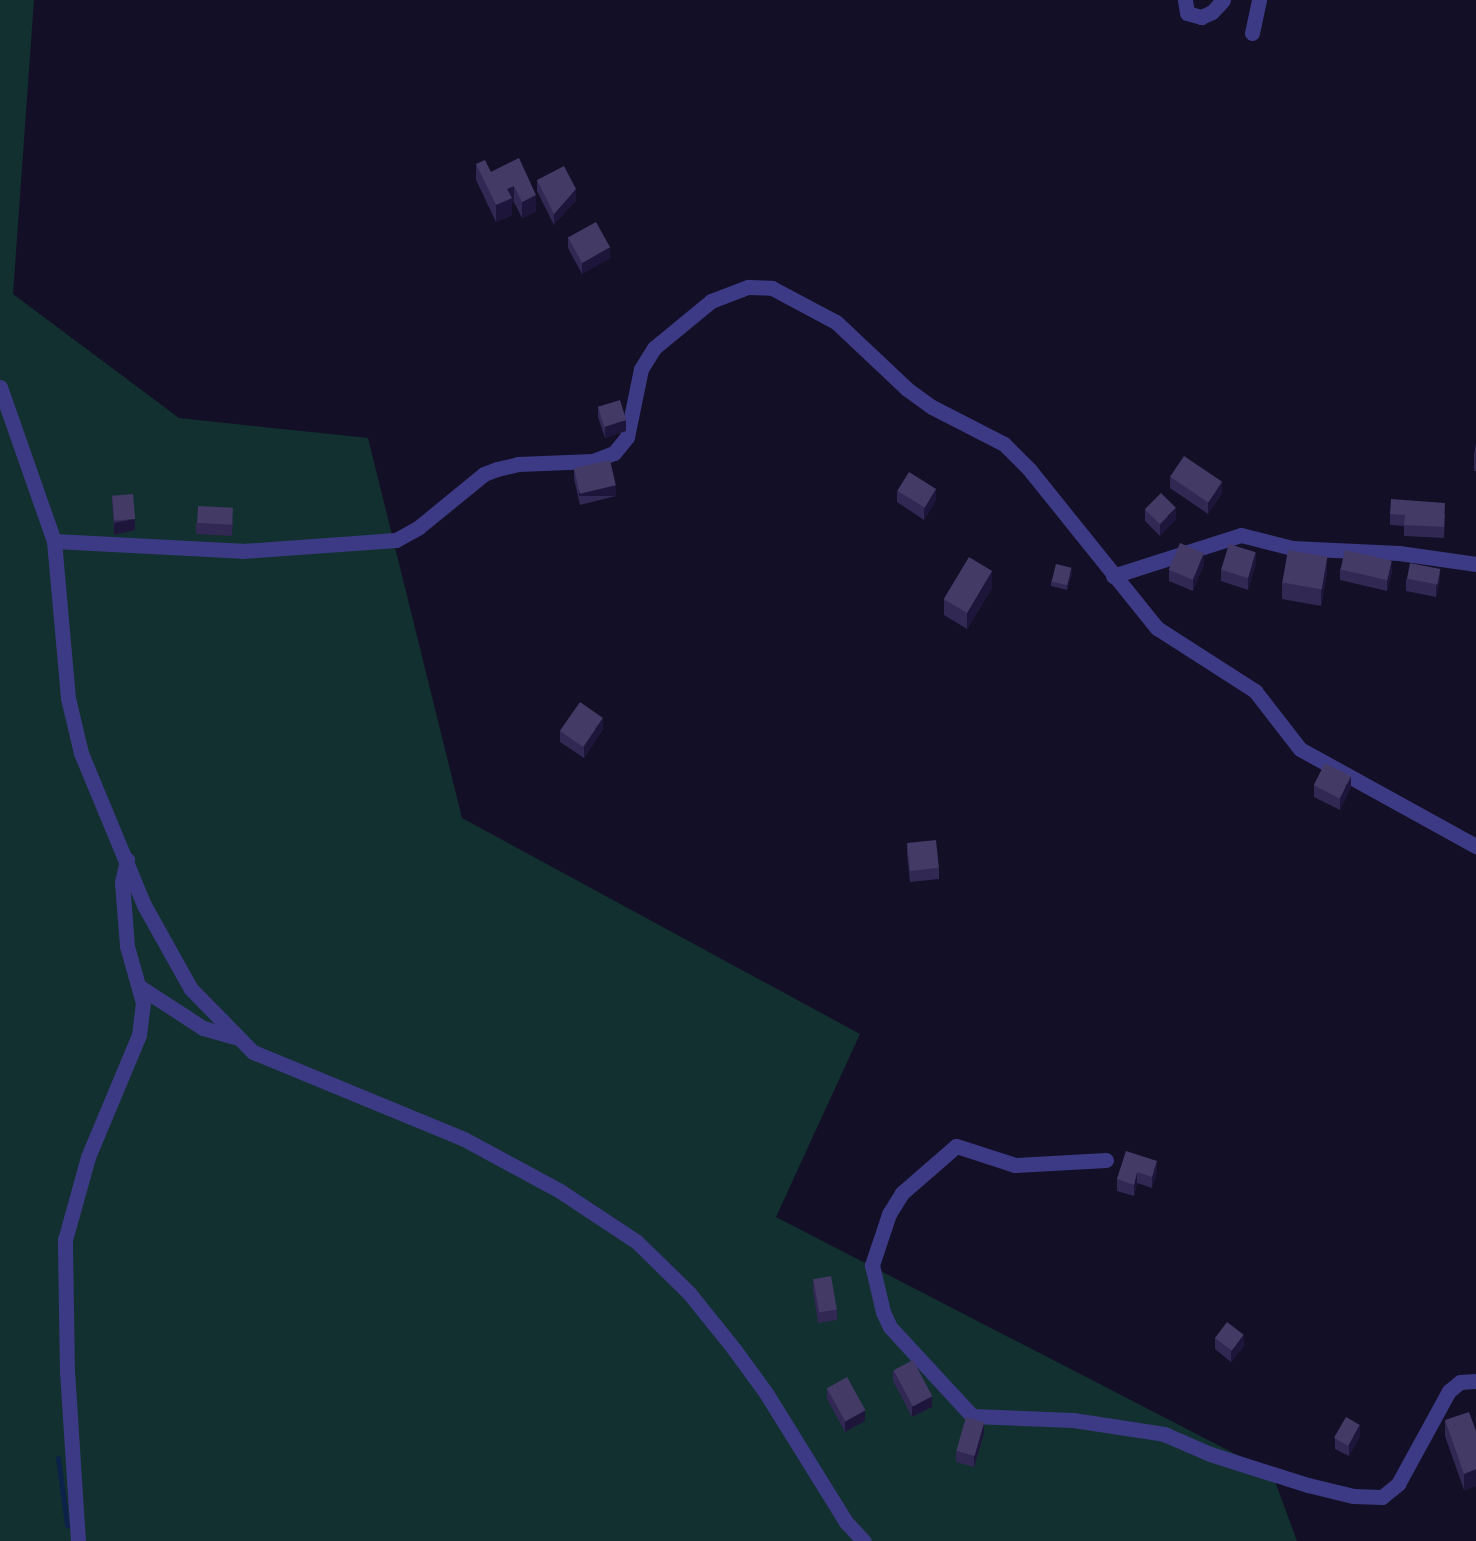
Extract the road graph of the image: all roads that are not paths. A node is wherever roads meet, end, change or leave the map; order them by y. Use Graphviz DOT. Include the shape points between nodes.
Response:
graph roads {
  1 [pos="1185,0"];
  2 [pos="1223,0"];
  3 [pos="1259,0"];
  4 [pos="1252,33"];
  5 [pos="0,387"];
  6 [pos="54,541"];
  7 [pos="1476,564"];
  8 [pos="1113,576"];
  9 [pos="1476,846"];
  10 [pos="127,860"];
  11 [pos="140,987"];
  12 [pos="235,1037"];
  13 [pos="1106,1160"];
  14 [pos="1476,1381"];
  15 [pos="78,1541"];
  16 [pos="864,1541"];
  1 -- 2 [label="street" via="1187,13 1201,17"];
  3 -- 4 [label="street"];
  5 -- 6 [label="street"];
  6 -- 8 [label="street" via="242,551 396,540 419,527 484,474 518,464 593,461 614,453 627,437 641,369 654,348 711,301 761,286 821,312 850,332 870,356 920,399 1004,444"];
  6 -- 10 [label="street" via="72,722"];
  7 -- 8 [label="street" via="1399,553 1292,548 1241,535"];
  8 -- 9 [label="street" via="1156,628 1260,695 1300,749"];
  10 -- 11 [label="street" via="122,882 127,946"];
  10 -- 12 [label="street" via="175,964"];
  11 -- 12 [label="street" via="203,1028"];
  11 -- 15 [label="street" via="143,1003 139,1035 88,1157 64,1240 67,1373"];
  12 -- 16 [label="street" via="280,1066 464,1139 560,1191 637,1242 688,1293 734,1349 846,1522"];
  13 -- 14 [label="street" via="1015,1165 956,1146 903,1193 889,1214 872,1265 883,1312 890,1327 972,1416 1073,1420 1164,1434 1210,1454 1308,1485 1353,1496 1382,1497 1398,1484 1449,1391 1460,1382"];
}
